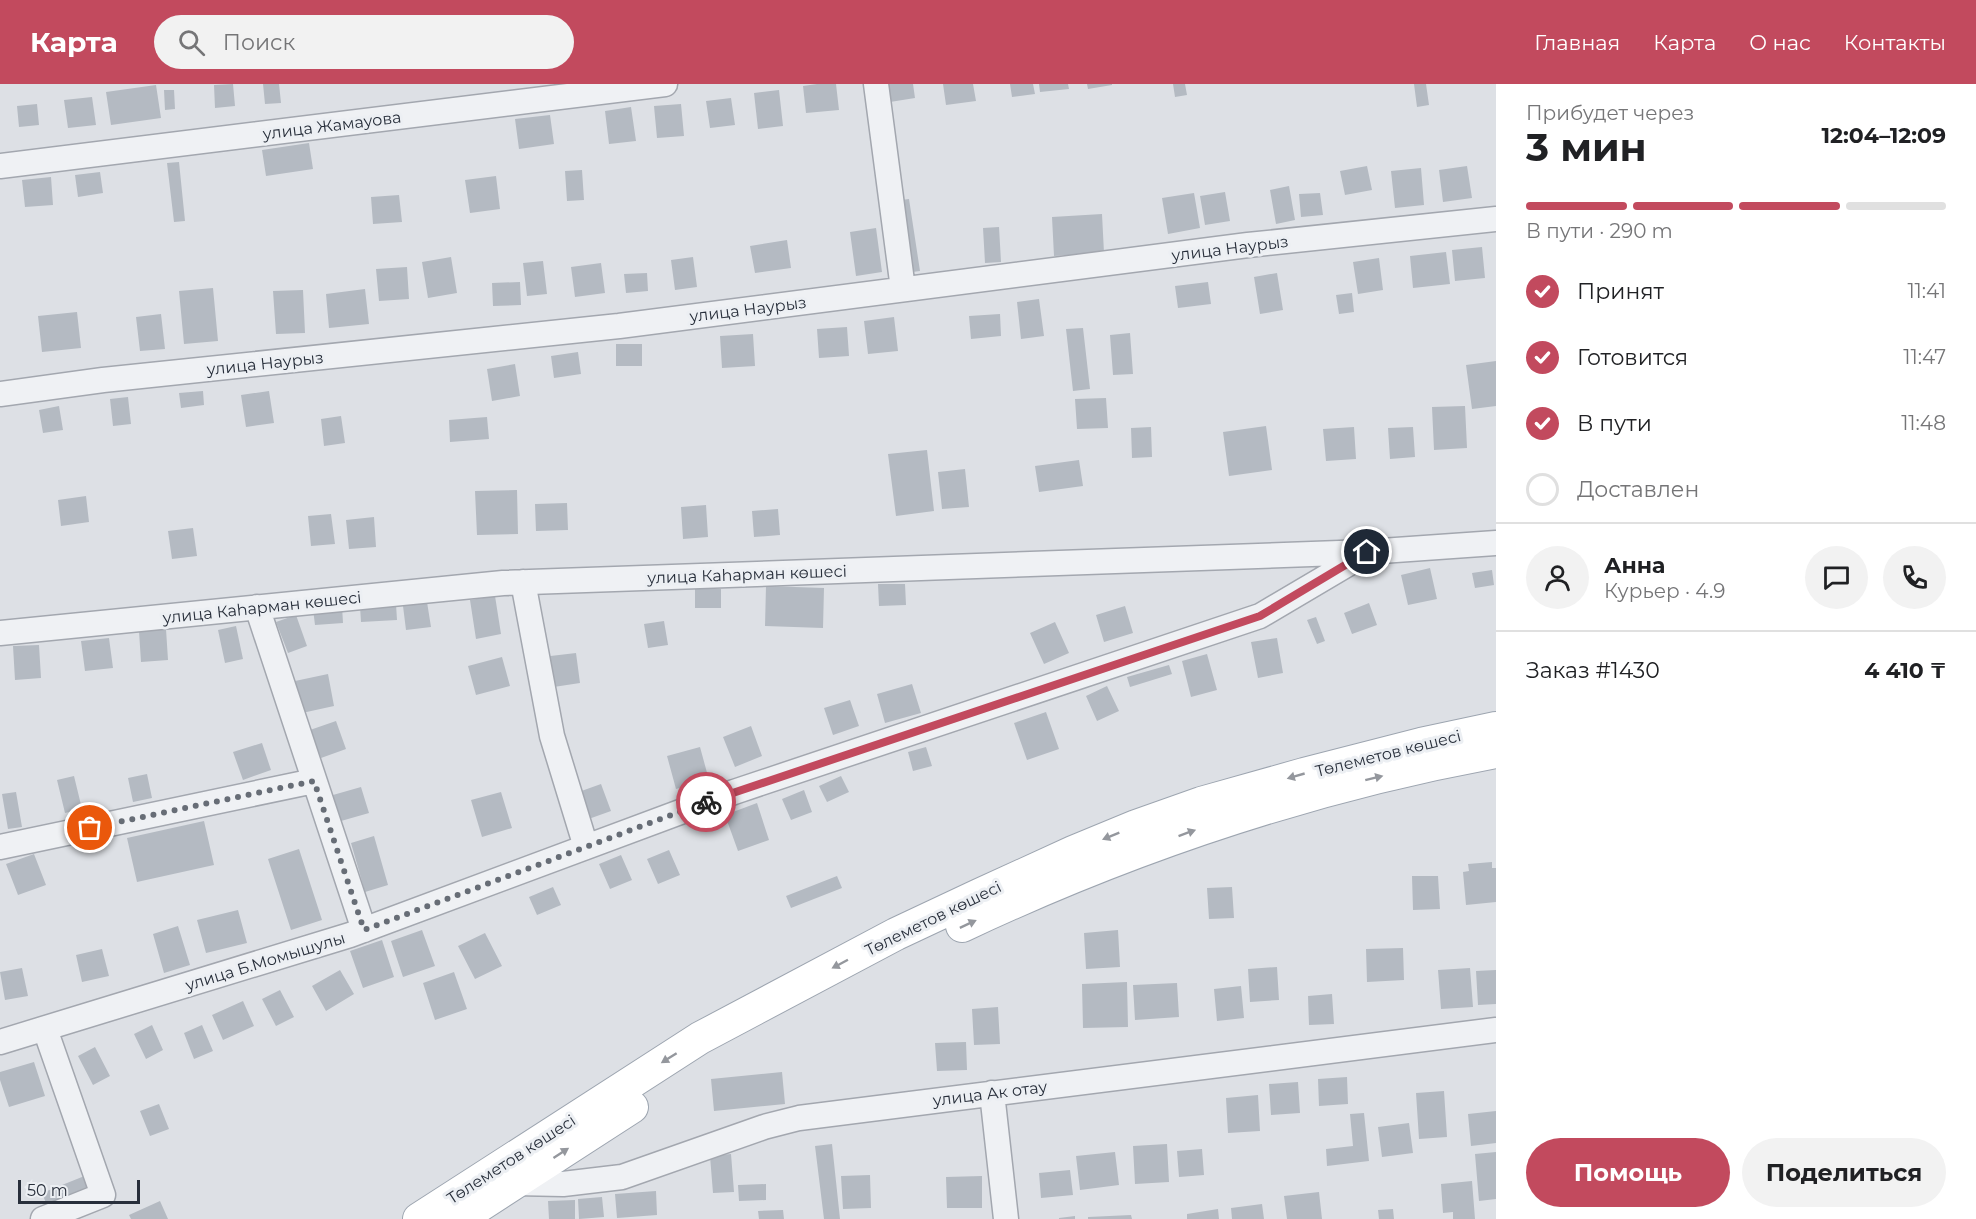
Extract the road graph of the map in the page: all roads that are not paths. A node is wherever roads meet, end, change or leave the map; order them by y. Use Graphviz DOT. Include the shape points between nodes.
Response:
graph roads {
  1 [pos="665,84"];
  2 [pos="876,84"];
  3 [pos="0,166"];
  4 [pos="1496,219"];
  5 [pos="903,289"];
  6 [pos="0,394"];
  7 [pos="1496,543"];
  8 [pos="1367,552"];
  9 [pos="523,582"];
  10 [pos="257,607"];
  11 [pos="0,633"];
  12 [pos="1496,728"];
  13 [pos="1496,752"];
  14 [pos="314,781"];
  15 [pos="0,847"];
  16 [pos="586,847"];
  17 [pos="364,930"];
  18 [pos="45,1029"];
  19 [pos="1496,1030"];
  20 [pos="0,1042"];
  21 [pos="993,1093"];
  22 [pos="507,1174"];
  23 [pos="43,1219"];
  24 [pos="419,1219"];
  25 [pos="459,1219"];
  26 [pos="1006,1219"];
  1 -- 3 [label="street, улица Жамауова"];
  2 -- 5 [label="street"];
  4 -- 5 [label="street, улица Наурыз" via="1248,245"];
  5 -- 6 [label="street, улица Наурыз" via="619,326"];
  7 -- 8 [label="street, улица Каһарман көшесі"];
  8 -- 9 [label="street, улица Каһарман көшесі"];
  8 -- 16 [label="street, улица Б.Момышулы" via="1260,616 734,792"];
  9 -- 10 [label="street, улица Каһарман көшесі"];
  9 -- 16 [label="street" via="552,736"];
  10 -- 11 [label="street, улица Каһарман көшесі"];
  10 -- 14 [label="street"];
  12 -- 22 [label="main road, Төлеметов көшесі, one-way" via="1212,800 1073,852 896,934 700,1038"];
  22 -- 13 [label="main road, Төлеметов көшесі, one-way" via="709,1056 988,914 1220,822 1309,795"];
  14 -- 15 [label="street"];
  14 -- 17 [label="street"];
  16 -- 17 [label="street, улица Б.Момышулы"];
  17 -- 18 [label="street, улица Б.Момышулы"];
  18 -- 20 [label="street, улица Б.Момышулы"];
  18 -- 23 [label="street" via="103,1195"];
  19 -- 21 [label="street, улица Ак отау"];
  21 -- 22 [label="street, улица Ак отау" via="799,1118 622,1177 563,1184"];
  21 -- 26 [label="street"];
  22 -- 24 [label="main road, Төлеметов көшесі"];
  22 -- 25 [label="main road, Төлеметов көшесі"];
}
